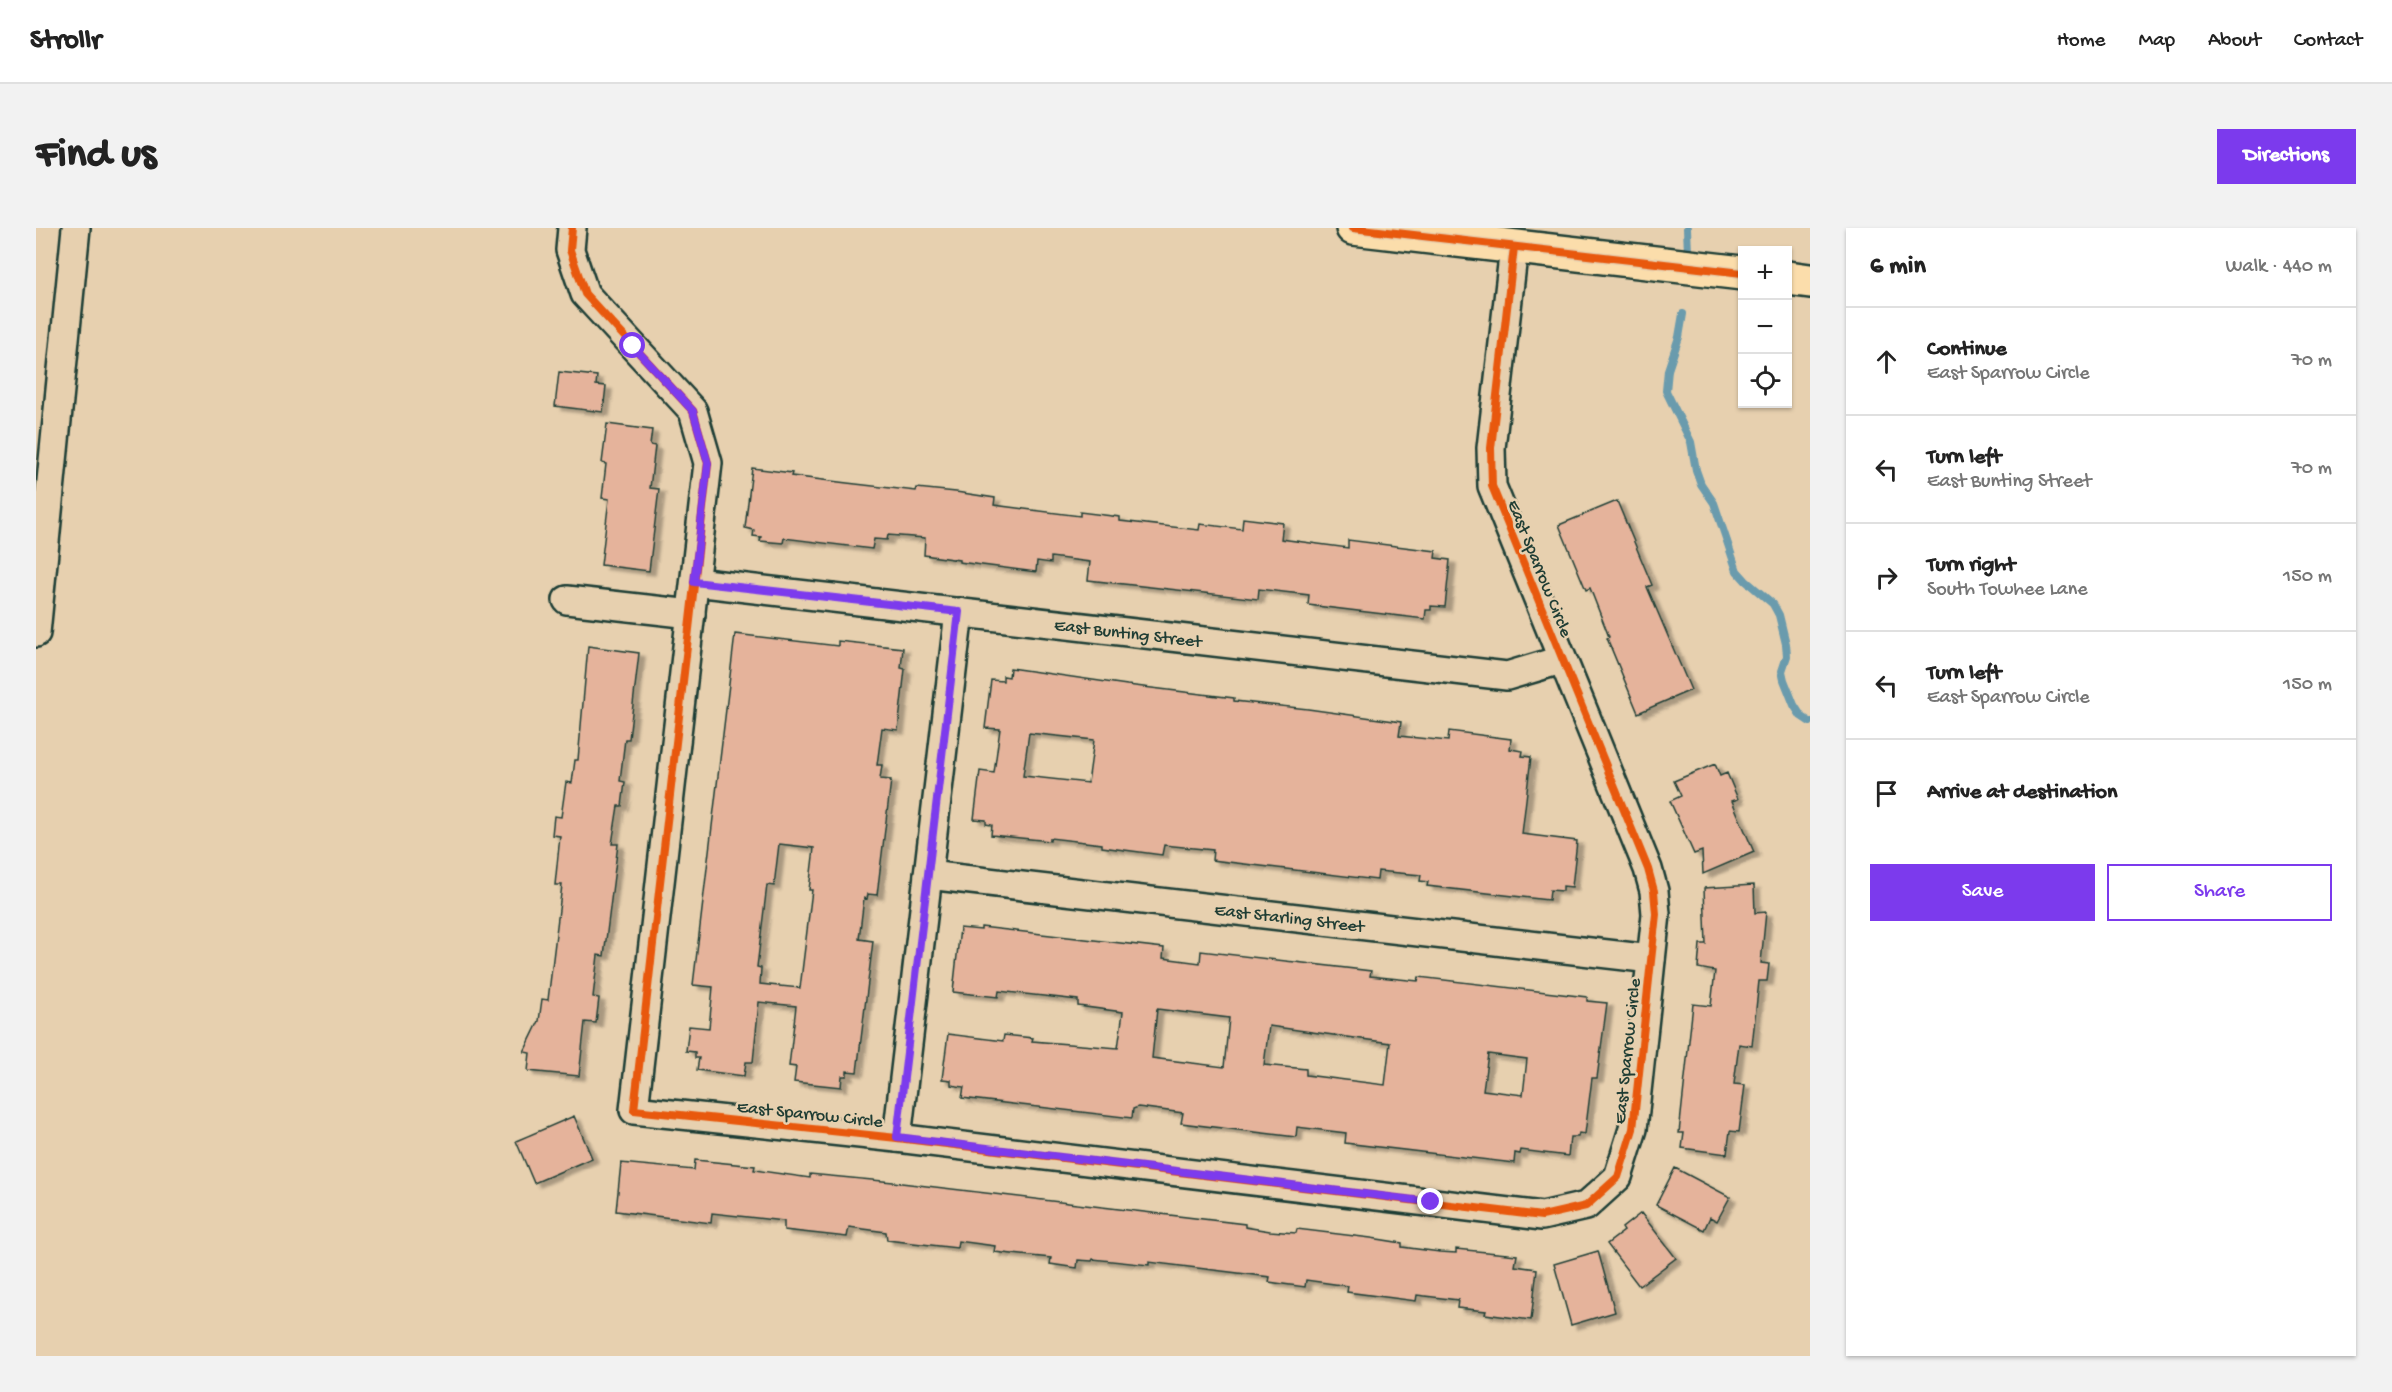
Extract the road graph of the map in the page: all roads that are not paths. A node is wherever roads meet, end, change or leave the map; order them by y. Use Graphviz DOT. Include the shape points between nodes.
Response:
graph roads {
  1 [pos="76,228"];
  2 [pos="572,228"];
  3 [pos="1353,228"];
  4 [pos="1514,246"];
  5 [pos="1738,272"];
  6 [pos="1792,279"];
  7 [pos="1810,281"];
  8 [pos="694,582"];
  9 [pos="567,600"];
  10 [pos="959,612"];
  11 [pos="691,614"];
  12 [pos="36,633"];
  13 [pos="1562,660"];
  14 [pos="928,875"];
  15 [pos="1651,958"];
  16 [pos="897,1137"];
  1 -- 12 [label="street"];
  2 -- 8 [label="street, East Sparrow Circle" via="570,250 585,294 693,411 708,463"];
  3 -- 4 [label="main road"];
  4 -- 5 [label="main road"];
  4 -- 13 [label="street, East Sparrow Circle" via="1491,448 1492,486"];
  6 -- 7 [label="main road"];
  8 -- 10 [label="street, East Bunting Street"];
  8 -- 11 [label="street, East Sparrow Circle"];
  9 -- 11 [label="street"];
  10 -- 13 [label="street, East Bunting Street" via="1507,676"];
  10 -- 14 [label="street"];
  11 -- 16 [label="street, East Sparrow Circle" via="634,1110"];
  13 -- 15 [label="street, East Sparrow Circle" via="1648,869 1656,914"];
  14 -- 15 [label="street, East Starling Street"];
  14 -- 16 [label="street"];
  15 -- 16 [label="street, East Sparrow Circle" via="1633,1130 1618,1177 1586,1206 1542,1216"];
}
